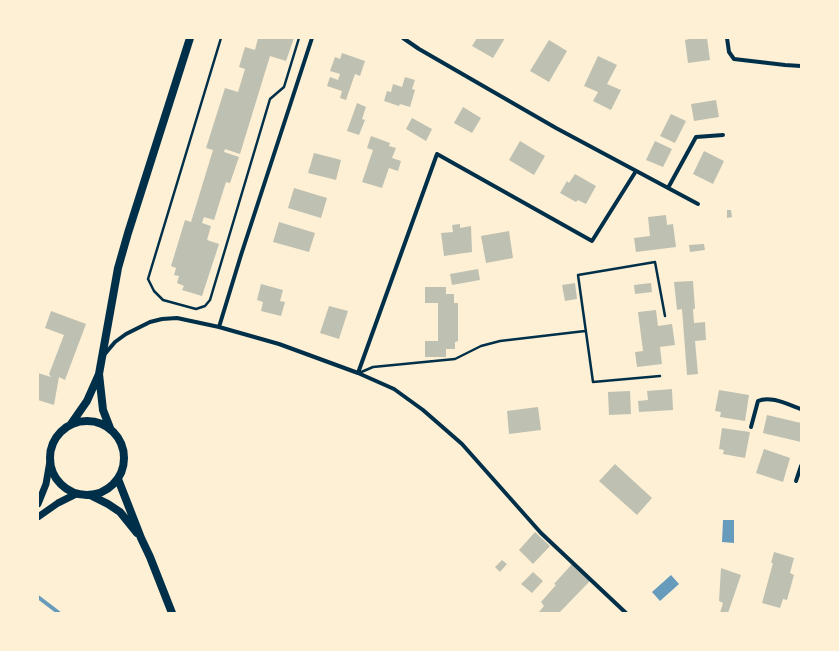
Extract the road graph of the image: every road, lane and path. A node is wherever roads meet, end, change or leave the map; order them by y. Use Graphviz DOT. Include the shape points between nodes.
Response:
graph roads {
  1 [pos="190,38"];
  2 [pos="221,38"];
  3 [pos="299,38"];
  4 [pos="312,38"];
  5 [pos="403,38"];
  6 [pos="727,38"];
  7 [pos="801,66"];
  8 [pos="723,135"];
  9 [pos="636,170"];
  10 [pos="668,188"];
  11 [pos="698,204"];
  12 [pos="665,316"];
  13 [pos="219,327"];
  14 [pos="585,331"];
  15 [pos="101,358"];
  16 [pos="358,373"];
  17 [pos="99,374"];
  18 [pos="660,376"];
  19 [pos="801,409"];
  20 [pos="70,424"];
  21 [pos="751,427"];
  22 [pos="110,428"];
  23 [pos="50,461"];
  24 [pos="801,466"];
  25 [pos="118,479"];
  26 [pos="796,481"];
  27 [pos="76,494"];
  28 [pos="90,495"];
  29 [pos="38,504"];
  30 [pos="38,517"];
  31 [pos="141,538"];
  32 [pos="172,613"];
  33 [pos="626,613"];
  1 -- 15 [label="main road" via="128,233"];
  2 -- 3 [label="lane" via="148,279 154,291 163,300 196,309 206,306 210,300 270,99 284,87"];
  4 -- 13 [label="street"];
  5 -- 9 [label="street" via="556,128"];
  6 -- 7 [label="street" via="729,52 734,59"];
  8 -- 10 [label="street" via="696,137"];
  9 -- 10 [label="street"];
  9 -- 16 [label="street" via="592,242 437,154"];
  10 -- 11 [label="street"];
  12 -- 14 [label="lane" via="654,262 578,274"];
  13 -- 15 [label="street" via="177,318 150,322 115,342"];
  13 -- 16 [label="street" via="279,344"];
  14 -- 16 [label="lane" via="500,341 481,346 455,358 373,367"];
  14 -- 18 [label="lane" via="593,382"];
  15 -- 17 [label="main road"];
  16 -- 33 [label="street" via="394,390 423,410 462,444 541,533"];
  17 -- 20 [label="main road" via="87,400"];
  17 -- 22 [label="main road" via="103,410"];
  19 -- 21 [label="street" via="762,399 758,401"];
  20 -- 22 [label="main road" via="91,420"];
  20 -- 23 [label="main road" via="55,440"];
  22 -- 25 [label="main road" via="124,449 124,464"];
  23 -- 27 [label="main road" via="56,478"];
  23 -- 29 [label="main road" via="46,484"];
  24 -- 26 [label="street"];
  25 -- 28 [label="main road" via="104,491"];
  25 -- 31 [label="main road"];
  27 -- 28 [label="main road"];
  27 -- 30 [label="main road"];
  28 -- 31 [label="main road" via="120,512"];
  31 -- 32 [label="main road"];
}
